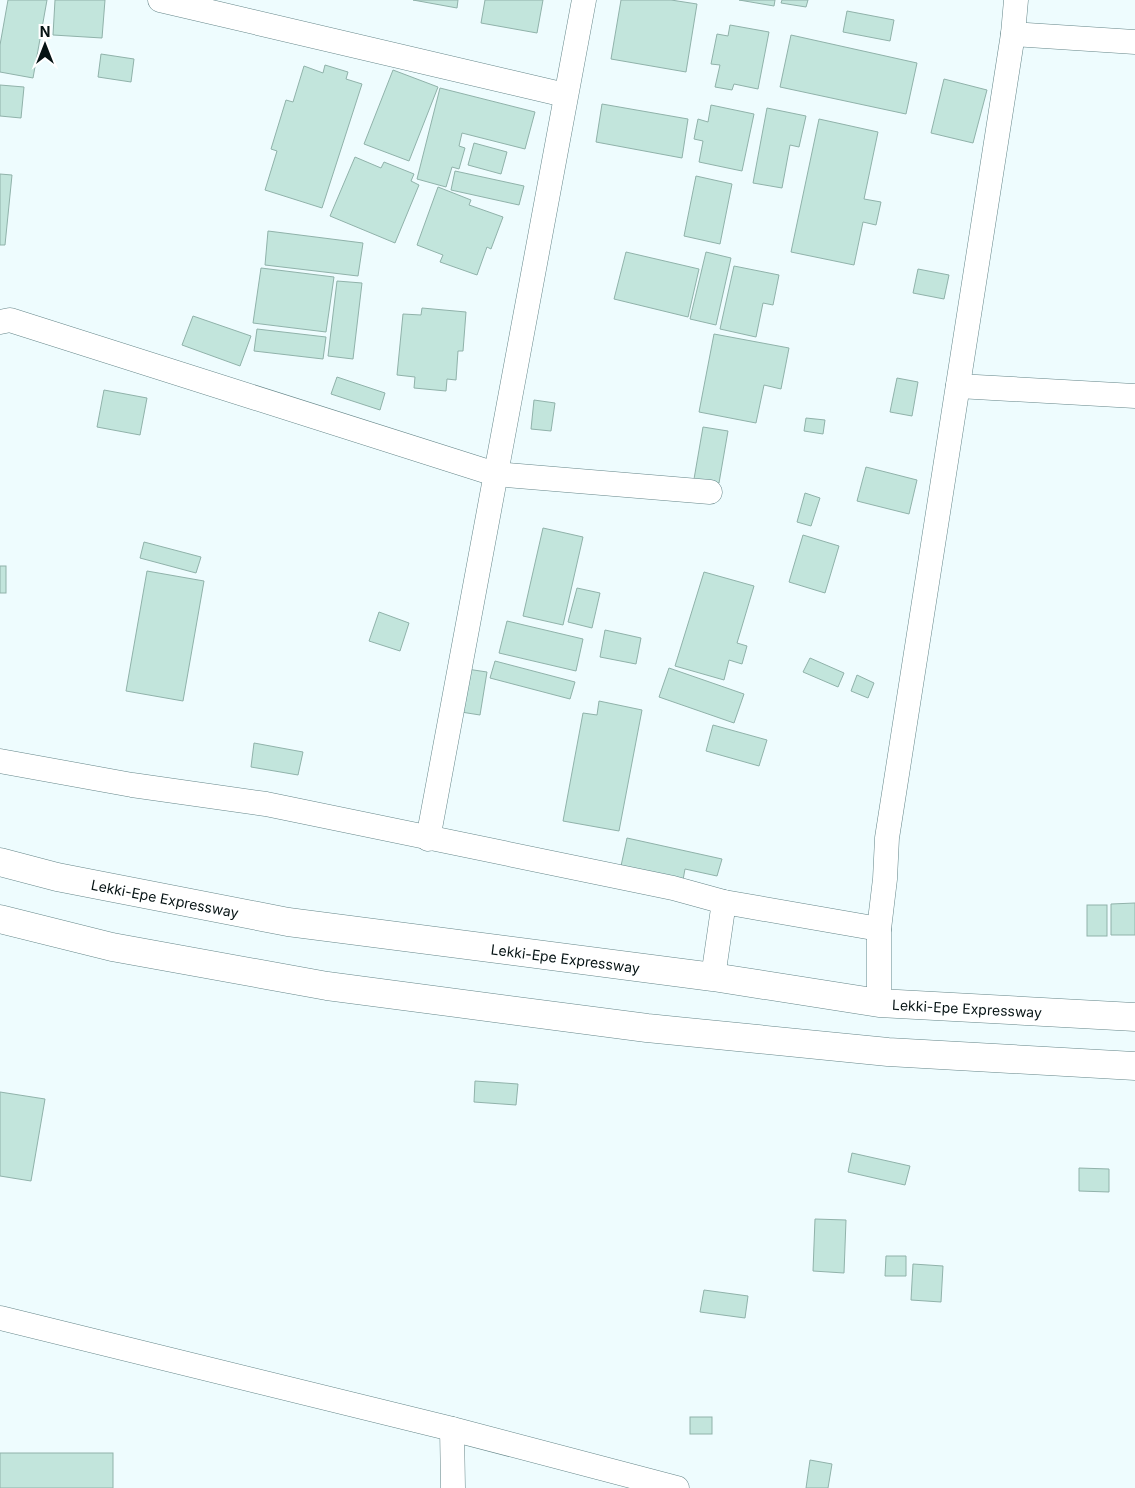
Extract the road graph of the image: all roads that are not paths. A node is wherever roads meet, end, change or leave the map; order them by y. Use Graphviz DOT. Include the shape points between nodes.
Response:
graph roads {
  1 [pos="160,0"];
  2 [pos="584,0"];
  3 [pos="1016,0"];
  4 [pos="1013,34"];
  5 [pos="1135,42"];
  6 [pos="565,95"];
  7 [pos="0,322"];
  8 [pos="958,386"];
  9 [pos="1135,396"];
  10 [pos="494,474"];
  11 [pos="710,492"];
  12 [pos="0,761"];
  13 [pos="428,839"];
  14 [pos="0,862"];
  15 [pos="724,902"];
  16 [pos="0,919"];
  17 [pos="879,929"];
  18 [pos="713,977"];
  19 [pos="879,1003"];
  20 [pos="1135,1017"];
  21 [pos="1135,1066"];
  22 [pos="0,1318"];
  23 [pos="452,1429"];
  24 [pos="452,1488"];
  25 [pos="677,1488"];
  1 -- 6 [label="street"];
  2 -- 6 [label="street"];
  3 -- 4 [label="street"];
  4 -- 5 [label="street"];
  4 -- 8 [label="street"];
  6 -- 10 [label="street"];
  7 -- 10 [label="street" via="10,320"];
  8 -- 9 [label="street"];
  8 -- 17 [label="street" via="887,838"];
  10 -- 11 [label="street"];
  10 -- 13 [label="street"];
  12 -- 13 [label="street" via="132,785 266,804"];
  13 -- 15 [label="street" via="673,888"];
  14 -- 18 [label="highway, Lekki-Epe Expressway" via="57,877 288,922"];
  15 -- 17 [label="street"];
  15 -- 18 [label="street"];
  16 -- 21 [label="highway" via="112,947 327,986 589,1020 888,1052"];
  17 -- 19 [label="street"];
  18 -- 19 [label="highway, Lekki-Epe Expressway"];
  19 -- 20 [label="highway, Lekki-Epe Expressway"];
  22 -- 23 [label="street"];
  23 -- 24 [label="street"];
  23 -- 25 [label="street"];
}
